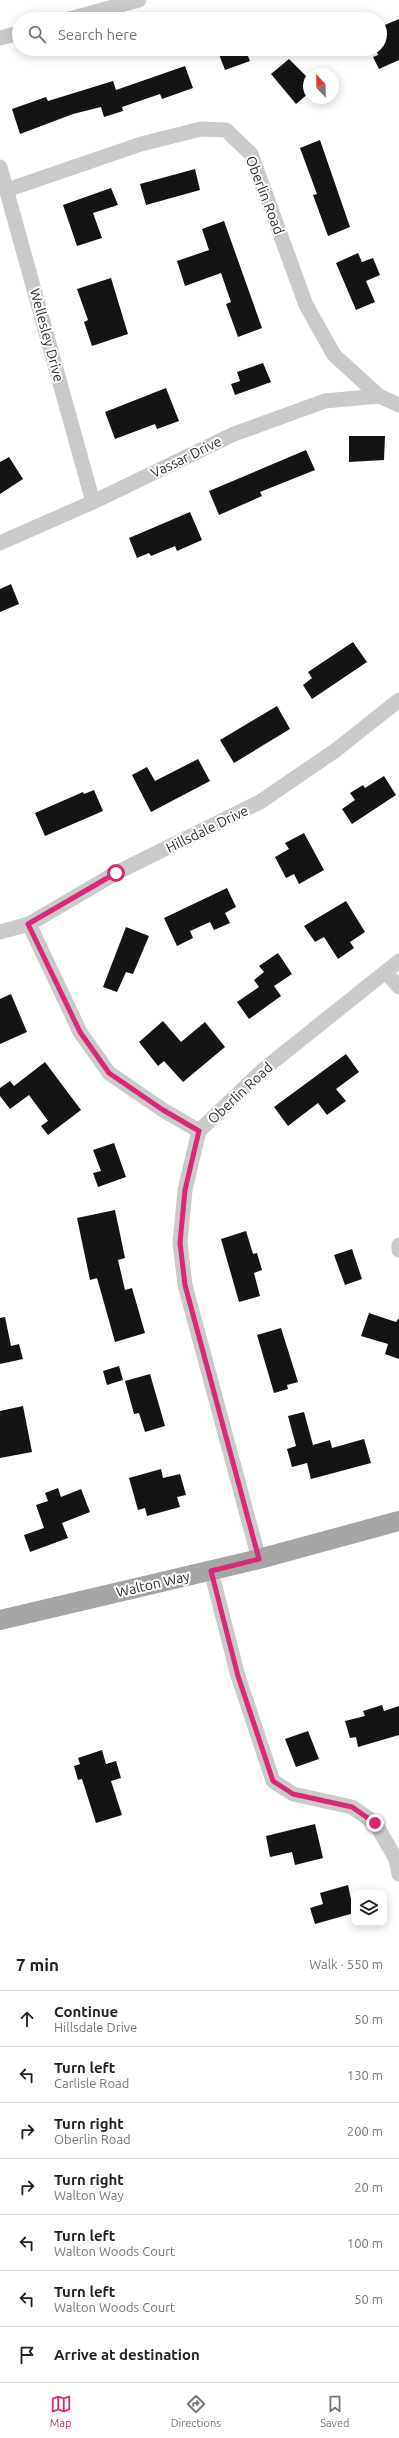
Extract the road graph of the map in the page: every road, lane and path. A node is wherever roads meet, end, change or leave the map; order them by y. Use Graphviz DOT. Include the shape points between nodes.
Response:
graph roads {
  1 [pos="136,0"];
  2 [pos="94,12"];
  3 [pos="12,35"];
  4 [pos="0,38"];
  5 [pos="0,167"];
  6 [pos="7,190"];
  7 [pos="379,396"];
  8 [pos="399,405"];
  9 [pos="93,502"];
  10 [pos="0,543"];
  11 [pos="399,700"];
  12 [pos="28,924"];
  13 [pos="0,932"];
  14 [pos="399,961"];
  15 [pos="386,973"];
  16 [pos="399,987"];
  17 [pos="199,1131"];
  18 [pos="399,1245"];
  19 [pos="399,1250"];
  20 [pos="399,1521"];
  21 [pos="259,1559"];
  22 [pos="211,1571"];
  23 [pos="0,1620"];
  24 [pos="399,1874"];
  1 -- 2 [label="street"];
  3 -- 4 [label="street"];
  5 -- 6 [label="street, Wellesley Drive"];
  6 -- 7 [label="street, Oberlin Road" via="141,144 201,129 226,130 251,154 306,305 334,355"];
  6 -- 9 [label="street, Wellesley Drive"];
  7 -- 8 [label="street, Oberlin Road"];
  7 -- 9 [label="street, Vassar Drive" via="325,401 234,434"];
  9 -- 10 [label="street, Vassar Drive"];
  11 -- 12 [label="street, Hillsdale Drive" via="336,750 260,802 116,873"];
  12 -- 13 [label="street, Hillsdale Drive"];
  12 -- 17 [label="street" via="80,1032 109,1073"];
  14 -- 15 [label="street, Oberlin Road"];
  15 -- 16 [label="street"];
  15 -- 17 [label="street, Oberlin Road" via="264,1069"];
  17 -- 21 [label="street, Oberlin Road" via="185,1190 180,1243 185,1285"];
  18 -- 19 [label="street"];
  20 -- 21 [label="main road, Walton Way"];
  21 -- 22 [label="main road, Walton Way"];
  22 -- 23 [label="main road, Walton Way"];
  22 -- 24 [label="street" via="238,1676 273,1781 293,1794 352,1807 375,1823 396,1859"];
}
